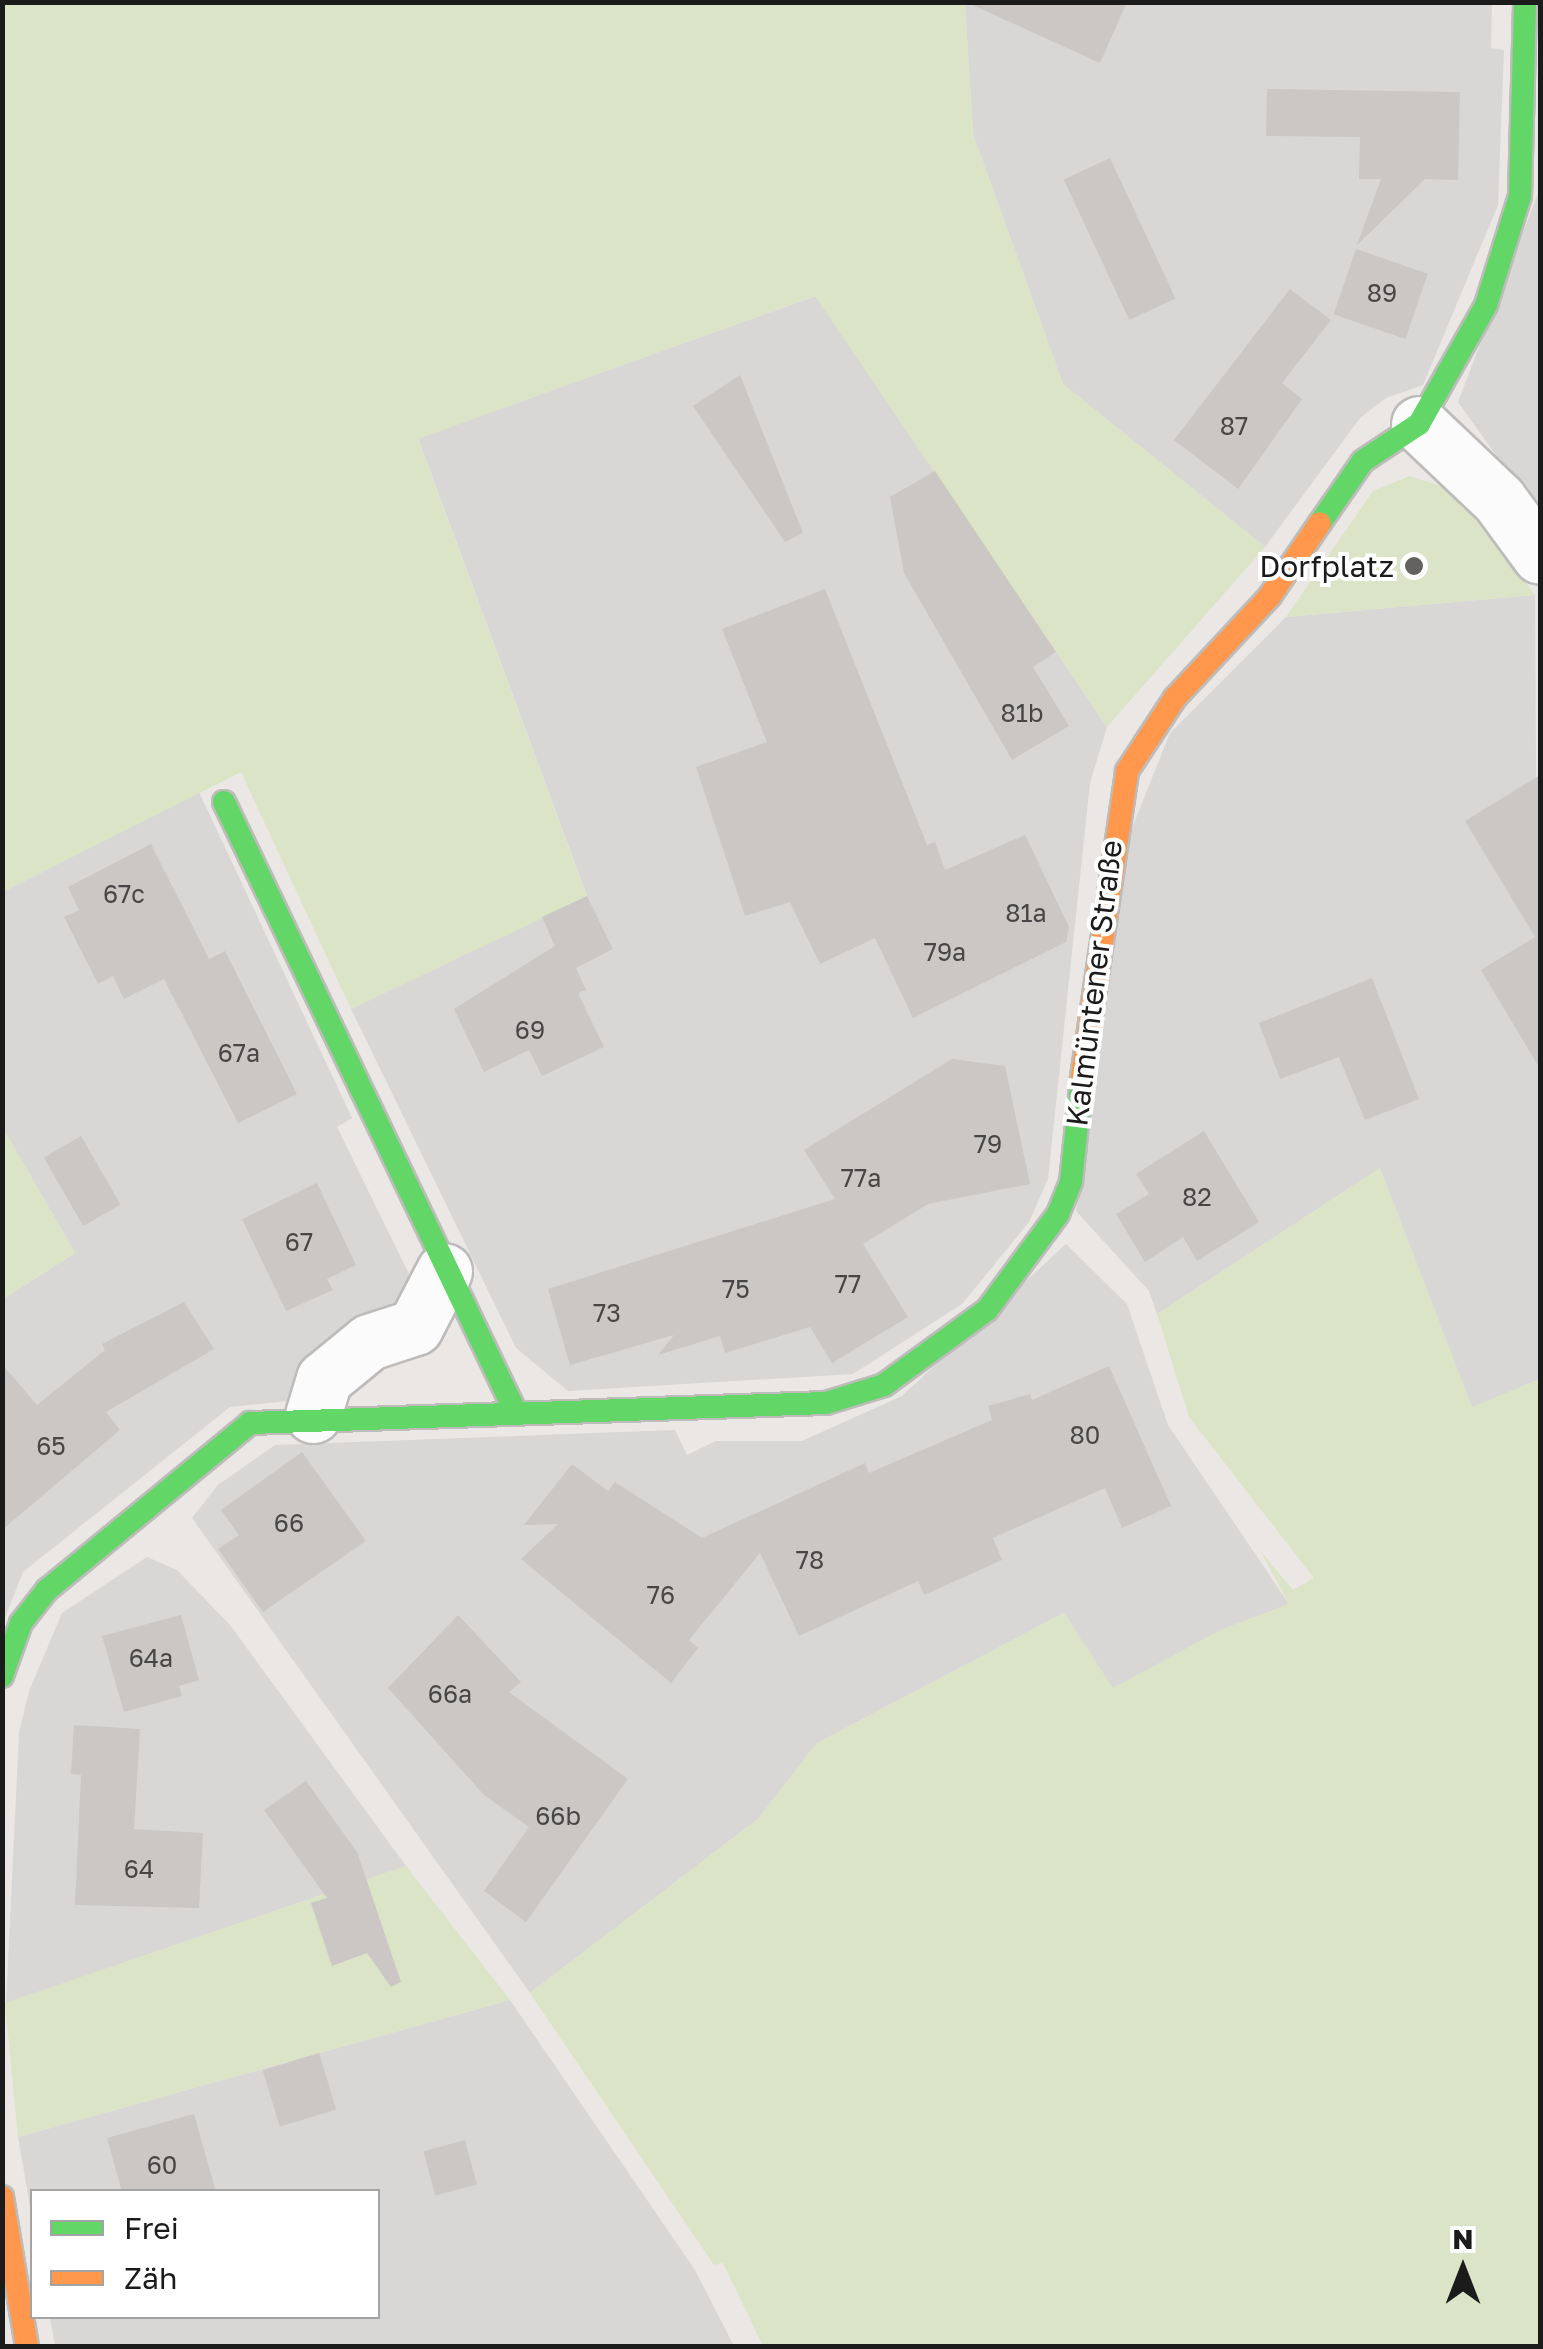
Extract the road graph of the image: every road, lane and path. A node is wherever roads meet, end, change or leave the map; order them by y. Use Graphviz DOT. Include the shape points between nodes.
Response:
graph roads {
  1 [pos="1525,2"];
  2 [pos="1419,424"];
  3 [pos="1540,556"];
  4 [pos="224,802"];
  5 [pos="444,1271"];
  6 [pos="516,1412"];
  7 [pos="313,1416"];
  8 [pos="2,1676"];
  9 [pos="2,2196"];
  10 [pos="27,2346"];
  1 -- 2 [label="street" via="1526,136 1514,224 1486,305"];
  2 -- 3 [label="street" via="1499,500"];
  2 -- 6 [label="street, Kalmüntener Straße" via="1363,461 1270,596 1175,698 1127,771 1092,977 1071,1182 1058,1214 987,1310 884,1385 826,1403"];
  4 -- 5 [label="street"];
  5 -- 6 [label="street"];
  5 -- 7 [label="street" via="415,1327 369,1342 324,1379"];
  6 -- 7 [label="street, Kalmüntener Straße"];
  7 -- 8 [label="street, Kalmüntener Straße" via="250,1423 214,1447 47,1590 21,1623"];
  9 -- 10 [label="street"];
}
